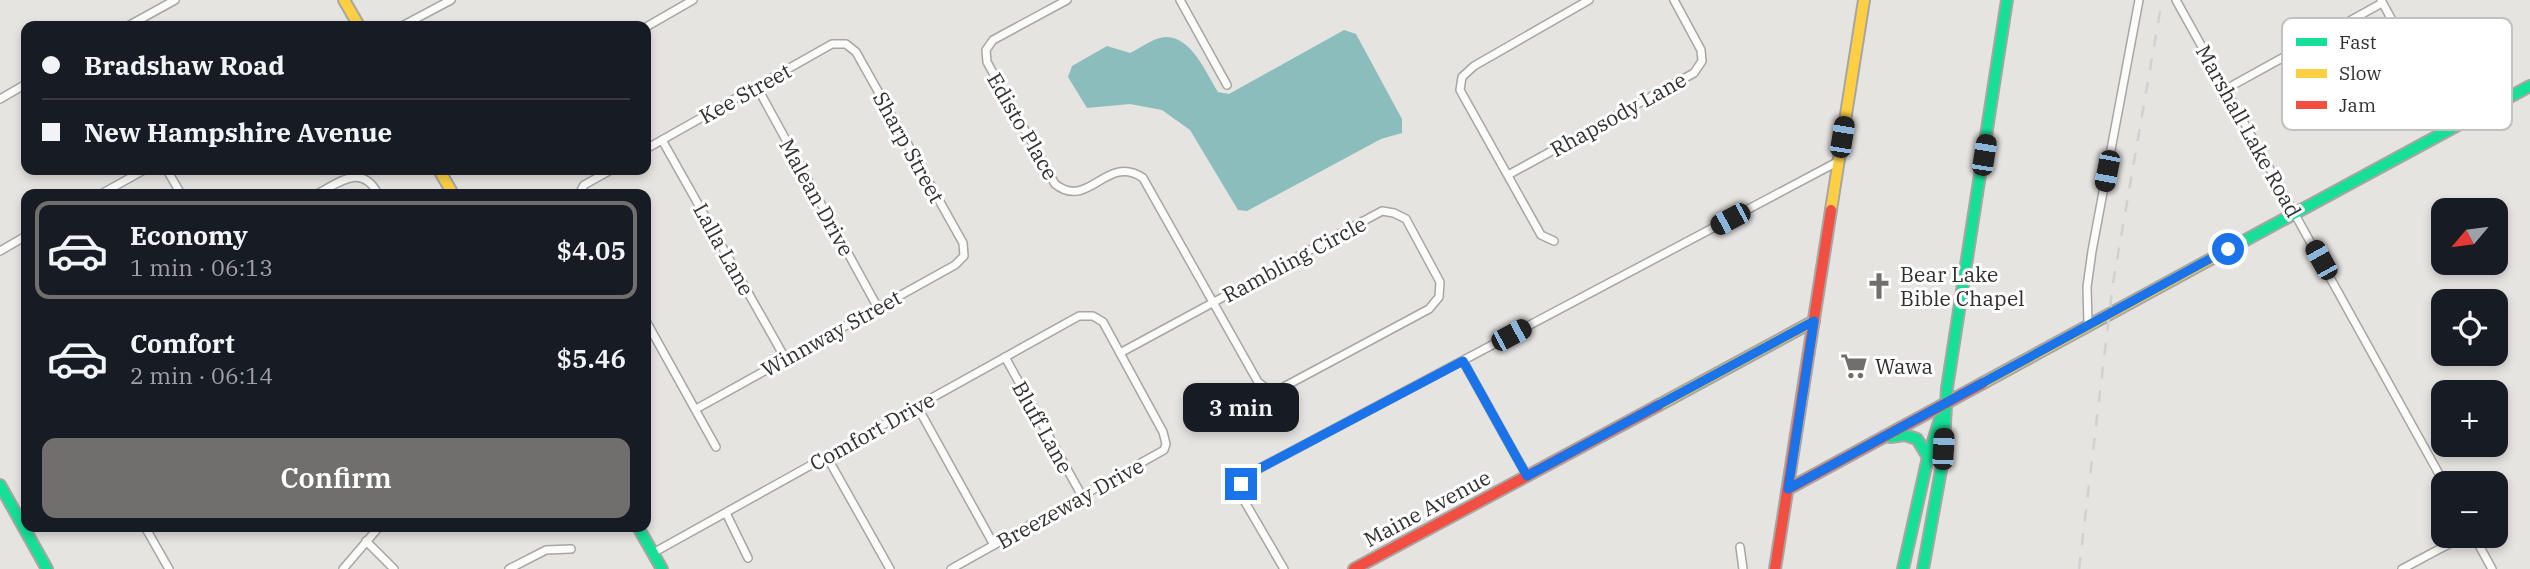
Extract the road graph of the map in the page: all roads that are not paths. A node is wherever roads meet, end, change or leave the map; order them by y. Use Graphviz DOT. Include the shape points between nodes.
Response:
graph roads {
  1 [pos="175,0"];
  2 [pos="344,0"];
  3 [pos="451,0"];
  4 [pos="693,0"];
  5 [pos="1067,0"];
  6 [pos="1180,0"];
  7 [pos="1589,0"];
  8 [pos="1674,0"];
  9 [pos="1864,0"];
  10 [pos="2007,0"];
  11 [pos="2139,0"];
  12 [pos="2176,0"];
  13 [pos="2382,1"];
  14 [pos="2353,18"];
  15 [pos="2391,18"];
  16 [pos="137,21"];
  17 [pos="356,21"];
  18 [pos="411,21"];
  19 [pos="651,24"];
  20 [pos="846,44"];
  21 [pos="2282,58"];
  22 [pos="1227,85"];
  23 [pos="2530,86"];
  24 [pos="21,87"];
  25 [pos="757,87"];
  26 [pos="2226,89"];
  27 [pos="2512,96"];
  28 [pos="0,99"];
  29 [pos="2447,130"];
  30 [pos="662,140"];
  31 [pos="651,146"];
  32 [pos="1839,161"];
  33 [pos="135,175"];
  34 [pos="602,175"];
  35 [pos="1507,175"];
  36 [pos="110,189"];
  37 [pos="327,189"];
  38 [pos="375,189"];
  39 [pos="582,189"];
  40 [pos="2295,213"];
  41 [pos="21,239"];
  42 [pos="1554,241"];
  43 [pos="0,251"];
  44 [pos="964,256"];
  45 [pos="1211,303"];
  46 [pos="878,307"];
  47 [pos="1093,316"];
  48 [pos="1814,321"];
  49 [pos="2088,324"];
  50 [pos="651,330"];
  51 [pos="1120,353"];
  52 [pos="1005,357"];
  53 [pos="785,358"];
  54 [pos="1463,361"];
  55 [pos="1945,402"];
  56 [pos="917,407"];
  57 [pos="696,409"];
  58 [pos="1884,437"];
  59 [pos="716,447"];
  60 [pos="827,457"];
  61 [pos="1928,457"];
  62 [pos="2437,471"];
  63 [pos="1527,476"];
  64 [pos="0,485"];
  65 [pos="1788,489"];
  66 [pos="1082,496"];
  67 [pos="726,513"];
  68 [pos="21,523"];
  69 [pos="26,532"];
  70 [pos="148,532"];
  71 [pos="374,532"];
  72 [pos="641,532"];
  73 [pos="366,541"];
  74 [pos="994,545"];
  75 [pos="1740,547"];
  76 [pos="2442,548"];
  77 [pos="2481,548"];
  78 [pos="571,549"];
  79 [pos="653,553"];
  80 [pos="748,558"];
  81 [pos="47,569"];
  82 [pos="169,569"];
  83 [pos="343,569"];
  84 [pos="394,569"];
  85 [pos="509,569"];
  86 [pos="662,569"];
  87 [pos="890,569"];
  88 [pos="951,569"];
  89 [pos="1284,569"];
  90 [pos="1354,569"];
  91 [pos="1743,569"];
  92 [pos="1775,569"];
  93 [pos="1903,569"];
  94 [pos="1923,569"];
  95 [pos="2402,569"];
  96 [pos="2492,569"];
  1 -- 16 [label="street"];
  2 -- 17 [label="street"];
  3 -- 18 [label="street"];
  4 -- 19 [label="street"];
  5 -- 45 [label="street, Edisto Place" via="993,40 986,50 987,62 1055,184 1065,192 1080,192 1118,170 1131,170 1143,178"];
  6 -- 22 [label="street"];
  7 -- 35 [label="street" via="1474,66 1462,78 1460,90"];
  8 -- 35 [label="street, Rhapsody Lane" via="1701,50 1702,61 1694,74"];
  9 -- 32 [label="street"];
  10 -- 55 [label="street"];
  11 -- 49 [label="street" via="2092,251"];
  12 -- 26 [label="street, Marshall Lake Road"];
  13 -- 14 [label="street"];
  13 -- 15 [label="street"];
  20 -- 25 [label="street, Kee Street" via="832,44"];
  20 -- 44 [label="street, Sharp Street" via="856,52 956,231"];
  21 -- 26 [label="street"];
  23 -- 27 [label="street"];
  24 -- 28 [label="street"];
  25 -- 30 [label="street, Kee Street"];
  25 -- 46 [label="street, Malean Drive"];
  26 -- 40 [label="street, Marshall Lake Road"];
  29 -- 40 [label="street"];
  30 -- 31 [label="street, Kee Street"];
  30 -- 53 [label="street, Lalla Lane"];
  32 -- 48 [label="street"];
  32 -- 54 [label="street"];
  33 -- 36 [label="street"];
  34 -- 39 [label="street"];
  35 -- 42 [label="street" via="1541,235"];
  37 -- 38 [label="street" via="350,177 368,180"];
  40 -- 49 [label="street"];
  40 -- 62 [label="street, Marshall Lake Road"];
  41 -- 43 [label="street"];
  44 -- 46 [label="street, Winnway Street"];
  45 -- 45 [label="street, Rambling Circle" via="1382,212 1406,219 1440,282 1439,297 1429,309 1278,390 1258,382"];
  45 -- 51 [label="street, Rambling Circle"];
  46 -- 53 [label="street, Winnway Street"];
  47 -- 51 [label="street, Breezeway Drive" via="1103,322"];
  47 -- 52 [label="street, Comfort Drive" via="1079,316"];
  48 -- 63 [label="street, Maine Avenue"];
  48 -- 65 [label="street"];
  49 -- 55 [label="street"];
  50 -- 57 [label="street"];
  51 -- 66 [label="street, Breezeway Drive" via="1166,444 1162,452"];
  52 -- 56 [label="street, Comfort Drive"];
  52 -- 66 [label="street, Bluff Lane"];
  53 -- 57 [label="street, Winnway Street"];
  54 -- 63 [label="street"];
  54 -- 89 [label="street" via="1247,475 1241,484 1242,497"];
  55 -- 58 [label="street"];
  55 -- 61 [label="street"];
  55 -- 94 [label="street" via="1943,459"];
  56 -- 60 [label="street, Comfort Drive"];
  56 -- 74 [label="street"];
  57 -- 59 [label="street"];
  58 -- 61 [label="street" via="1911,436 1924,446"];
  58 -- 65 [label="street"];
  60 -- 67 [label="street, Comfort Drive"];
  60 -- 87 [label="street"];
  61 -- 93 [label="street"];
  63 -- 90 [label="street, Maine Avenue"];
  64 -- 68 [label="street"];
  65 -- 92 [label="street"];
  66 -- 74 [label="street, Breezeway Drive"];
  67 -- 79 [label="street, Comfort Drive"];
  67 -- 80 [label="street"];
  69 -- 81 [label="street"];
  70 -- 82 [label="street"];
  71 -- 73 [label="street"];
  72 -- 79 [label="street"];
  73 -- 83 [label="street"];
  73 -- 84 [label="street"];
  74 -- 88 [label="street, Breezeway Drive"];
  75 -- 91 [label="street"];
  76 -- 95 [label="street"];
  77 -- 96 [label="street"];
  78 -- 85 [label="street" via="546,550"];
  79 -- 86 [label="street"];
}
